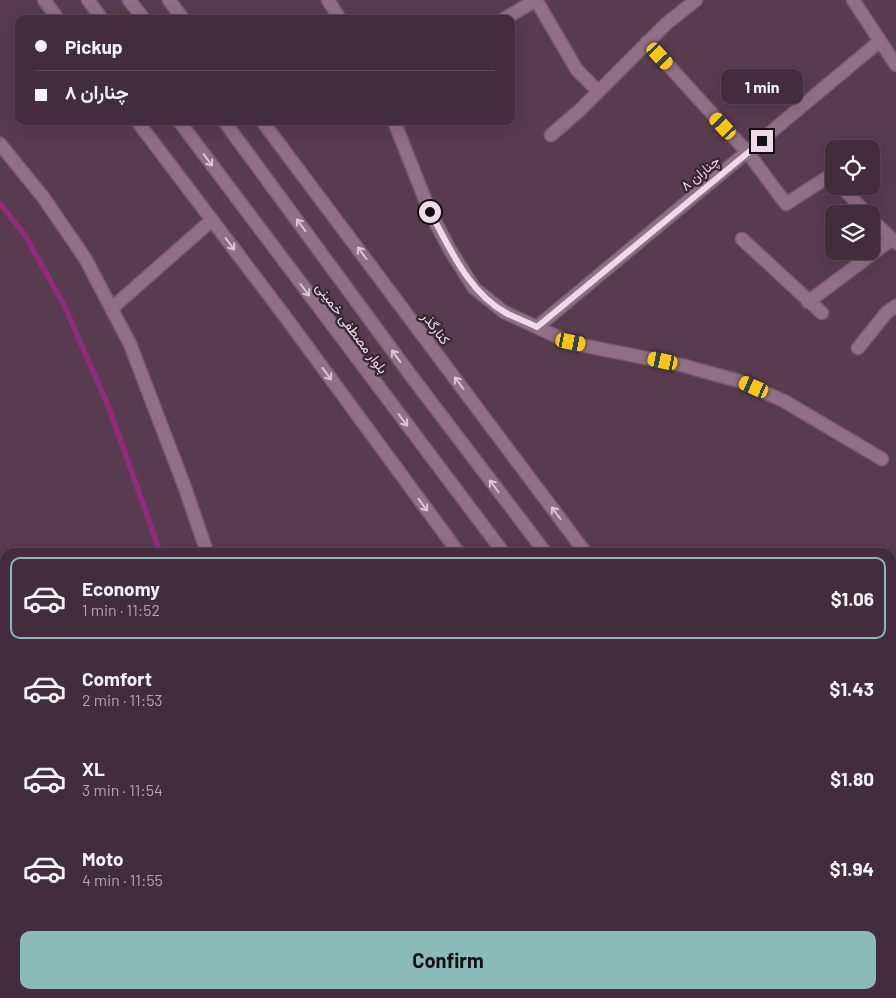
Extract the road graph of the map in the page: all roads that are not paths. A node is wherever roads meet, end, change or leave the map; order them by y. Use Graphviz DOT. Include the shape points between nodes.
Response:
graph roads {
  1 [pos="44,0"];
  2 [pos="88,0"];
  3 [pos="129,0"];
  4 [pos="169,0"];
  5 [pos="328,0"];
  6 [pos="536,0"];
  7 [pos="696,0"];
  8 [pos="853,0"];
  9 [pos="55,15"];
  10 [pos="99,15"];
  11 [pos="141,15"];
  12 [pos="181,15"];
  13 [pos="337,15"];
  14 [pos="511,15"];
  15 [pos="880,41"];
  16 [pos="647,42"];
  17 [pos="896,65"];
  18 [pos="598,91"];
  19 [pos="139,125"];
  20 [pos="182,125"];
  21 [pos="227,125"];
  22 [pos="265,125"];
  23 [pos="395,125"];
  24 [pos="551,135"];
  25 [pos="0,144"];
  26 [pos="748,153"];
  27 [pos="825,180"];
  28 [pos="849,195"];
  29 [pos="859,205"];
  30 [pos="212,220"];
  31 [pos="880,227"];
  32 [pos="742,239"];
  33 [pos="894,241"];
  34 [pos="808,302"];
  35 [pos="896,306"];
  36 [pos="112,308"];
  37 [pos="822,313"];
  38 [pos="537,327"];
  39 [pos="858,348"];
  40 [pos="882,459"];
  41 [pos="205,548"];
  42 [pos="455,548"];
  43 [pos="499,548"];
  44 [pos="542,548"];
  45 [pos="582,548"];
  1 -- 9 [label="street"];
  2 -- 10 [label="street"];
  3 -- 11 [label="street"];
  4 -- 12 [label="street"];
  5 -- 13 [label="street"];
  6 -- 14 [label="street"];
  6 -- 18 [label="street" via="578,70"];
  7 -- 16 [label="street"];
  8 -- 15 [label="street"];
  15 -- 17 [label="street"];
  15 -- 26 [label="street, چناران ۸"];
  16 -- 18 [label="street"];
  16 -- 26 [label="street"];
  18 -- 24 [label="street"];
  19 -- 30 [label="street"];
  20 -- 43 [label="street, بلوار مصطفی خمینی, one-way"];
  44 -- 21 [label="street, بلوار مصطفی خمینی, one-way"];
  45 -- 22 [label="street, کنارگذر, one-way"];
  23 -- 38 [label="street" via="430,212 474,288 504,312"];
  25 -- 36 [label="street" via="86,258"];
  26 -- 27 [label="street" via="786,204"];
  26 -- 38 [label="street, چناران ۸"];
  28 -- 29 [label="street"];
  30 -- 36 [label="street"];
  30 -- 42 [label="street, one-way"];
  31 -- 33 [label="street"];
  32 -- 34 [label="street"];
  33 -- 34 [label="street"];
  34 -- 37 [label="street"];
  35 -- 39 [label="street" via="887,312"];
  36 -- 41 [label="street" via="130,344"];
  38 -- 40 [label="street" via="571,342 739,381 784,401"];
}
